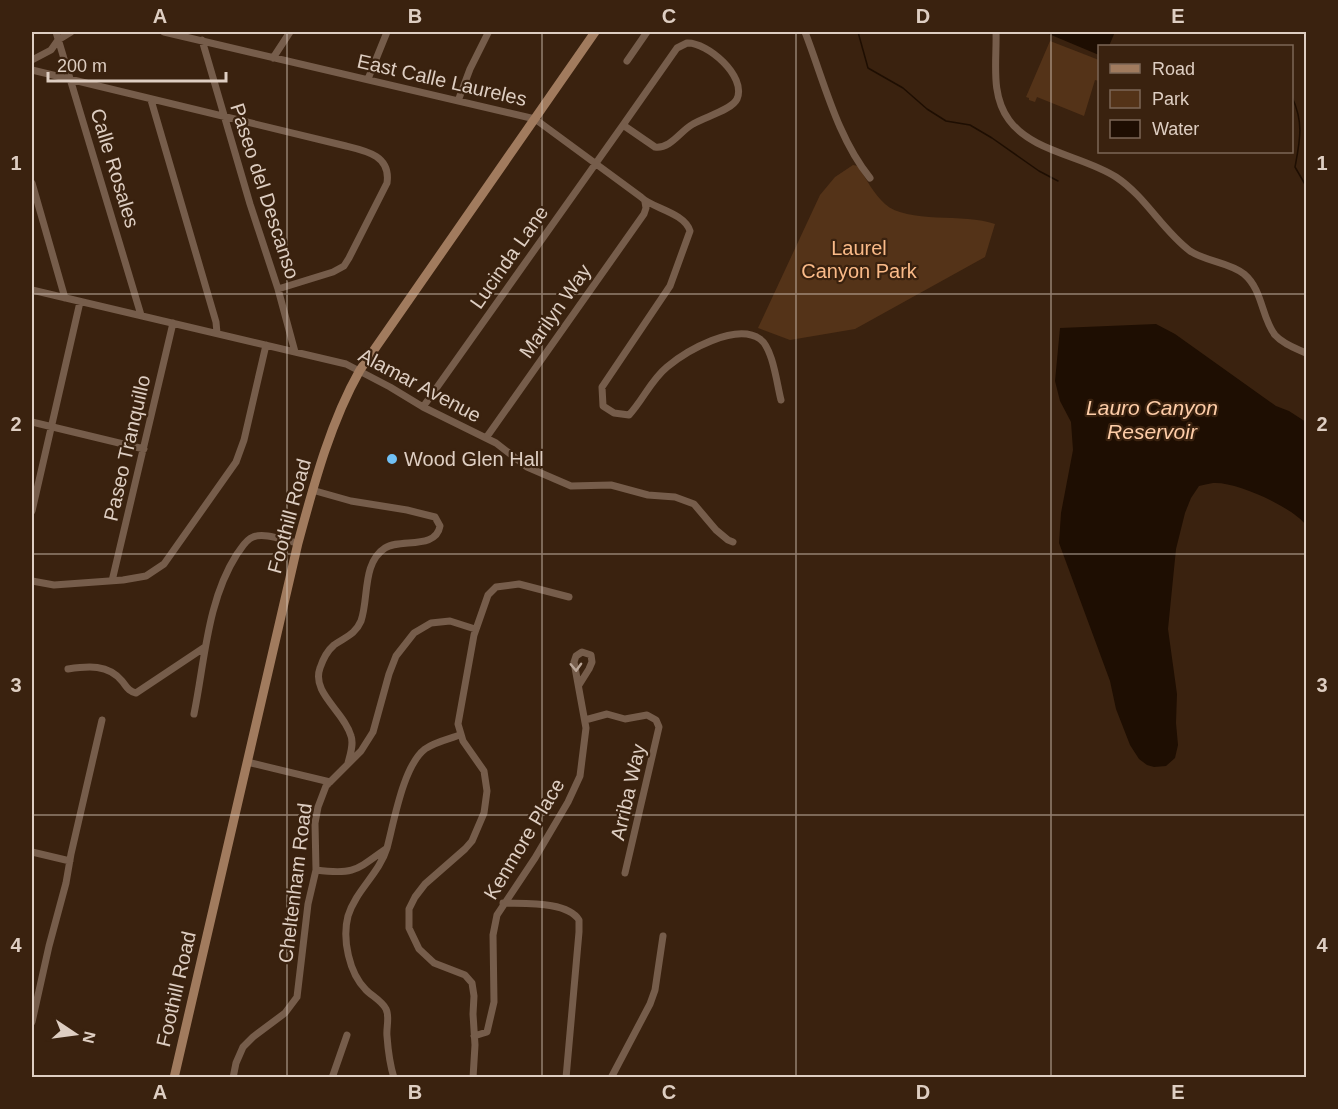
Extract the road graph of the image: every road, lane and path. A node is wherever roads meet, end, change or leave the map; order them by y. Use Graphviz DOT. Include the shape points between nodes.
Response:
graph roads {
  1 [pos="56,32"];
  2 [pos="71,32"];
  3 [pos="164,32"];
  4 [pos="290,32"];
  5 [pos="387,32"];
  6 [pos="595,32"];
  7 [pos="647,32"];
  8 [pos="805,32"];
  9 [pos="996,32"];
  10 [pos="489,33"];
  11 [pos="184,34"];
  12 [pos="58,40"];
  13 [pos="202,40"];
  14 [pos="273,58"];
  15 [pos="32,60"];
  16 [pos="627,62"];
  17 [pos="32,70"];
  18 [pos="71,79"];
  19 [pos="368,79"];
  20 [pos="151,100"];
  21 [pos="458,101"];
  22 [pos="224,118"];
  23 [pos="535,119"];
  24 [pos="623,125"];
  25 [pos="595,164"];
  26 [pos="870,178"];
  27 [pos="32,183"];
  28 [pos="645,202"];
  29 [pos="278,289"];
  30 [pos="32,290"];
  31 [pos="65,298"];
  32 [pos="80,302"];
  33 [pos="141,315"];
  34 [pos="174,323"];
  35 [pos="217,333"];
  36 [pos="266,345"];
  37 [pos="294,352"];
  38 [pos="1306,353"];
  39 [pos="360,370"];
  40 [pos="781,400"];
  41 [pos="423,407"];
  42 [pos="32,422"];
  43 [pos="51,426"];
  44 [pos="486,438"];
  45 [pos="144,449"];
  46 [pos="312,490"];
  47 [pos="32,511"];
  48 [pos="734,542"];
  49 [pos="298,543"];
  50 [pos="32,581"];
  51 [pos="112,581"];
  52 [pos="568,597"];
  53 [pos="476,629"];
  54 [pos="205,647"];
  55 [pos="68,669"];
  56 [pos="579,685"];
  57 [pos="194,714"];
  58 [pos="102,720"];
  59 [pos="585,720"];
  60 [pos="460,735"];
  61 [pos="247,762"];
  62 [pos="347,765"];
  63 [pos="330,782"];
  64 [pos="387,848"];
  65 [pos="32,852"];
  66 [pos="70,861"];
  67 [pos="316,870"];
  68 [pos="625,873"];
  69 [pos="503,903"];
  70 [pos="663,936"];
  71 [pos="32,1022"];
  72 [pos="347,1035"];
  73 [pos="474,1036"];
  74 [pos="174,1077"];
  75 [pos="233,1077"];
  76 [pos="332,1077"];
  77 [pos="394,1077"];
  78 [pos="473,1077"];
  79 [pos="566,1077"];
  80 [pos="611,1077"];
  1 -- 12 [label="street, Calle Rosales"];
  2 -- 12 [label="street"];
  3 -- 11 [label="street, East Calle Laureles"];
  4 -- 14 [label="street"];
  5 -- 19 [label="street"];
  6 -- 23 [label="main road, Foothill Road"];
  7 -- 16 [label="street"];
  8 -- 26 [label="street" via="837,120 851,151"];
  9 -- 38 [label="street" via="998,96 1015,127 1028,138 1116,177 1192,252 1244,274 1257,291 1275,334"];
  10 -- 21 [label="street"];
  11 -- 13 [label="street, East Calle Laureles"];
  12 -- 15 [label="street" via="51,50"];
  12 -- 18 [label="street, Calle Rosales"];
  13 -- 14 [label="street, East Calle Laureles"];
  13 -- 22 [label="street, Paseo del Descanso"];
  14 -- 19 [label="street, East Calle Laureles"];
  17 -- 18 [label="street"];
  18 -- 20 [label="street"];
  18 -- 33 [label="street, Calle Rosales"];
  19 -- 21 [label="street, East Calle Laureles"];
  20 -- 22 [label="street"];
  20 -- 35 [label="street"];
  21 -- 23 [label="street, East Calle Laureles"];
  22 -- 29 [label="street, Paseo del Descanso"];
  22 -- 29 [label="street" via="370,152 386,167 386,189 344,266"];
  23 -- 25 [label="street, East Calle Laureles"];
  23 -- 39 [label="main road, Foothill Road"];
  24 -- 24 [label="street, Lucinda Lane" via="683,44 697,44 716,55 738,86 733,105 686,128 665,147 652,146"];
  24 -- 25 [label="street, Lucinda Lane"];
  25 -- 28 [label="street, East Calle Laureles"];
  25 -- 41 [label="street, Lucinda Lane"];
  27 -- 31 [label="street"];
  28 -- 40 [label="street, East Calle Laureles" via="683,220 690,231 670,286 603,387 603,406 614,413 629,415 666,368 708,341 745,334 760,339 770,352"];
  28 -- 44 [label="street, Marilyn Way" via="644,214"];
  29 -- 37 [label="street, Paseo del Descanso"];
  30 -- 31 [label="street, Alamar Avenue"];
  31 -- 32 [label="street, Alamar Avenue"];
  32 -- 33 [label="street, Alamar Avenue"];
  32 -- 43 [label="street"];
  33 -- 34 [label="street, Alamar Avenue"];
  34 -- 35 [label="street, Alamar Avenue"];
  34 -- 45 [label="street, Paseo Tranquillo"];
  35 -- 36 [label="street, Alamar Avenue"];
  36 -- 37 [label="street, Alamar Avenue"];
  36 -- 51 [label="street" via="244,440 231,471 164,564 146,576"];
  37 -- 39 [label="street, Alamar Avenue"];
  39 -- 41 [label="street, Alamar Avenue"];
  39 -- 46 [label="main road, Foothill Road"];
  41 -- 44 [label="street, Alamar Avenue"];
  42 -- 43 [label="street"];
  43 -- 45 [label="street"];
  43 -- 47 [label="street"];
  44 -- 48 [label="street, Alamar Avenue" via="527,467 571,486 611,485 688,501 723,537"];
  45 -- 51 [label="street, Paseo Tranquillo"];
  46 -- 49 [label="main road, Foothill Road"];
  46 -- 62 [label="street" via="421,513 435,517 440,526 436,536 428,540 396,544 380,552 369,573 358,626 328,651 319,669 321,690 342,715 352,738"];
  49 -- 54 [label="street" via="258,536 244,544 223,579"];
  49 -- 61 [label="main road, Foothill Road"];
  50 -- 51 [label="street" via="54,585"];
  52 -- 53 [label="street" via="519,584 496,587 488,595"];
  53 -- 60 [label="street" via="458,724"];
  53 -- 62 [label="street, Cheltenham Road" via="440,621 425,626 409,639 393,662 373,732 362,752"];
  54 -- 55 [label="street" via="136,693 105,669"];
  54 -- 57 [label="street"];
  56 -- 59 [label="street, Kenmore Place"];
  58 -- 66 [label="street"];
  59 -- 68 [label="street, Arriba Way" via="607,714 625,718 647,715 659,727"];
  59 -- 69 [label="street, Kenmore Place" via="584,758 574,791 536,858"];
  60 -- 64 [label="street" via="434,744 413,762"];
  60 -- 73 [label="street" via="484,771 484,813 465,849 415,897 408,922 415,944 426,957 470,980"];
  61 -- 63 [label="street"];
  61 -- 74 [label="main road, Foothill Road"];
  62 -- 63 [label="street, Cheltenham Road"];
  63 -- 67 [label="street, Cheltenham Road" via="316,815"];
  64 -- 67 [label="street" via="353,870"];
  64 -- 77 [label="street" via="381,864 353,903 346,934 351,962 360,982 386,1009"];
  65 -- 66 [label="street"];
  66 -- 71 [label="street"];
  67 -- 75 [label="street, Cheltenham Road" via="297,997 285,1013 243,1047"];
  69 -- 73 [label="street, Kenmore Place" via="493,935 493,1011 487,1032"];
  69 -- 79 [label="street" via="560,907 579,920"];
  70 -- 80 [label="street" via="650,1004"];
  72 -- 76 [label="street"];
  73 -- 78 [label="street"];
}
